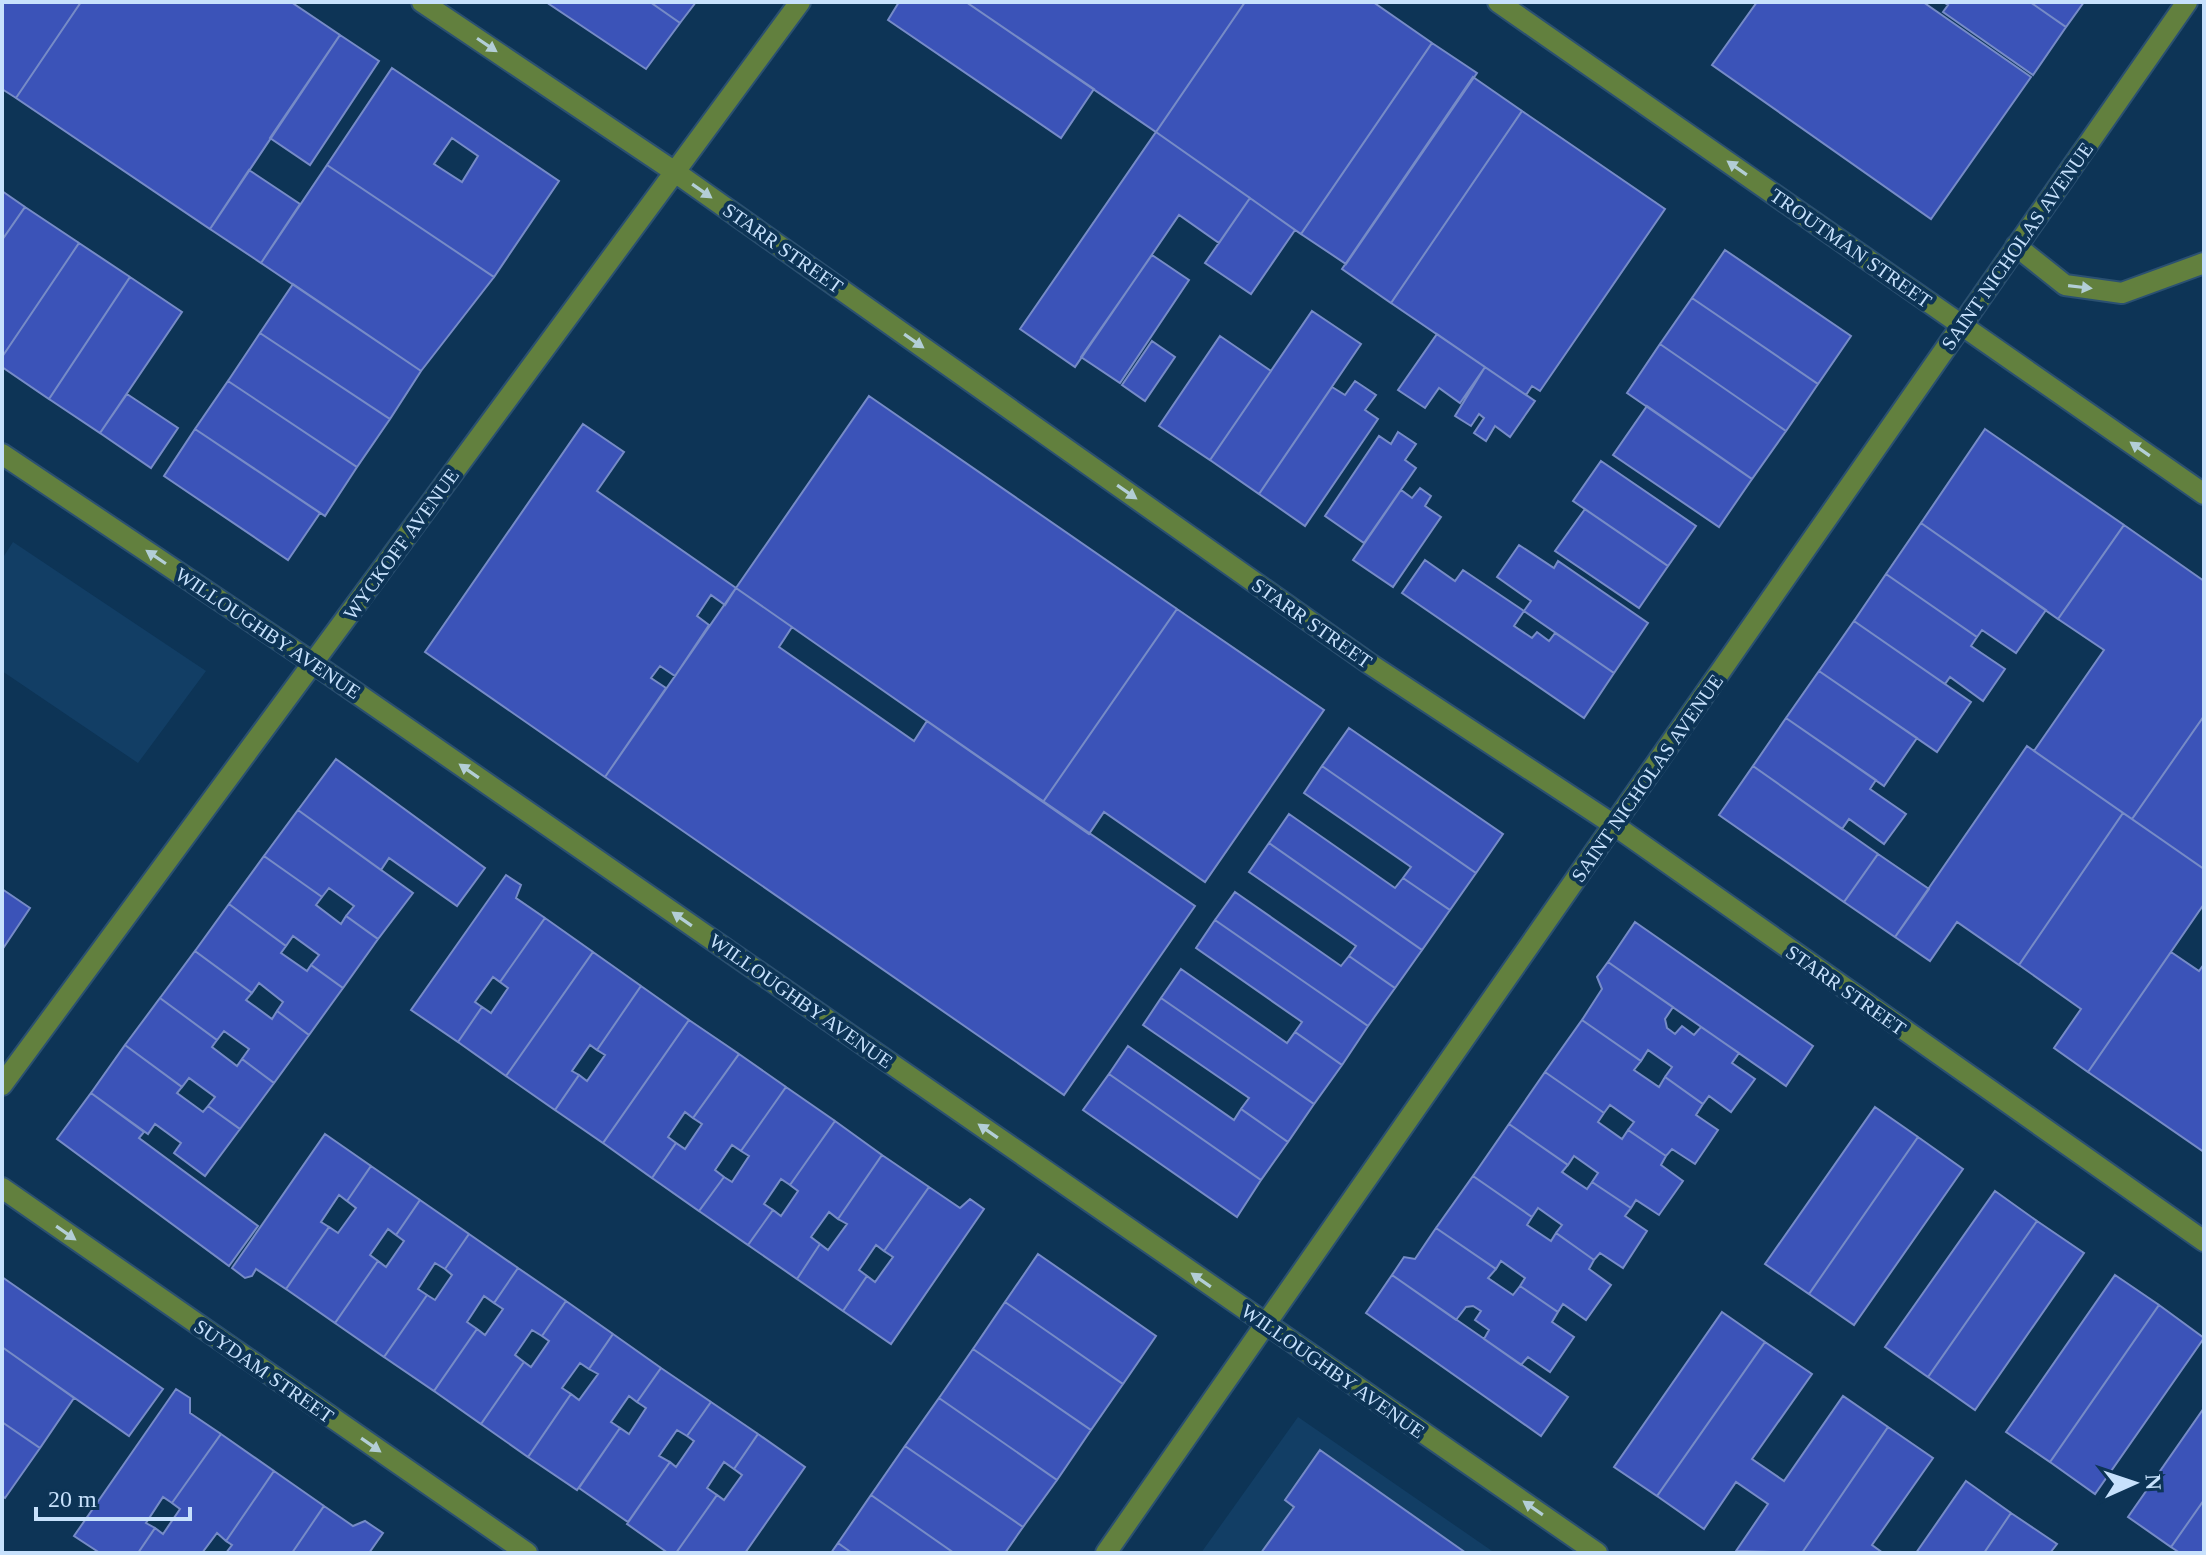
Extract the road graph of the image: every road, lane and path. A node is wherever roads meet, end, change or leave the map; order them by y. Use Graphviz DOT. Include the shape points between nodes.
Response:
graph roads {
  1 [pos="422,2"];
  2 [pos="800,2"];
  3 [pos="1498,2"];
  4 [pos="2187,2"];
  5 [pos="675,172"];
  6 [pos="2016,246"];
  7 [pos="2204,263"];
  8 [pos="1962,325"];
  9 [pos="2,454"];
  10 [pos="2204,494"];
  11 [pos="313,663"];
  12 [pos="1614,825"];
  13 [pos="2,1085"];
  14 [pos="2,1188"];
  15 [pos="2204,1241"];
  16 [pos="1265,1324"];
  17 [pos="527,1553"];
  18 [pos="1106,1553"];
  19 [pos="1597,1553"];
  1 -- 5 [label="street, STARR STREET, one-way"];
  2 -- 5 [label="street, WYCKOFF AVENUE"];
  8 -- 3 [label="street, TROUTMAN STREET, one-way"];
  4 -- 6 [label="street, SAINT NICHOLAS AVENUE"];
  5 -- 11 [label="street, WYCKOFF AVENUE"];
  5 -- 12 [label="street, STARR STREET, one-way" via="1370,664"];
  6 -- 7 [label="street, one-way" via="2065,285 2122,293"];
  6 -- 8 [label="street, SAINT NICHOLAS AVENUE"];
  10 -- 8 [label="street, TROUTMAN STREET, one-way"];
  8 -- 12 [label="street, SAINT NICHOLAS AVENUE"];
  11 -- 9 [label="street, WILLOUGHBY AVENUE, one-way"];
  11 -- 13 [label="street, WYCKOFF AVENUE"];
  16 -- 11 [label="street, WILLOUGHBY AVENUE, one-way"];
  12 -- 15 [label="street, STARR STREET"];
  12 -- 16 [label="street, SAINT NICHOLAS AVENUE"];
  14 -- 17 [label="street, SUYDAM STREET, one-way"];
  16 -- 18 [label="street, SAINT NICHOLAS AVENUE"];
  19 -- 16 [label="street, WILLOUGHBY AVENUE, one-way"];
}
